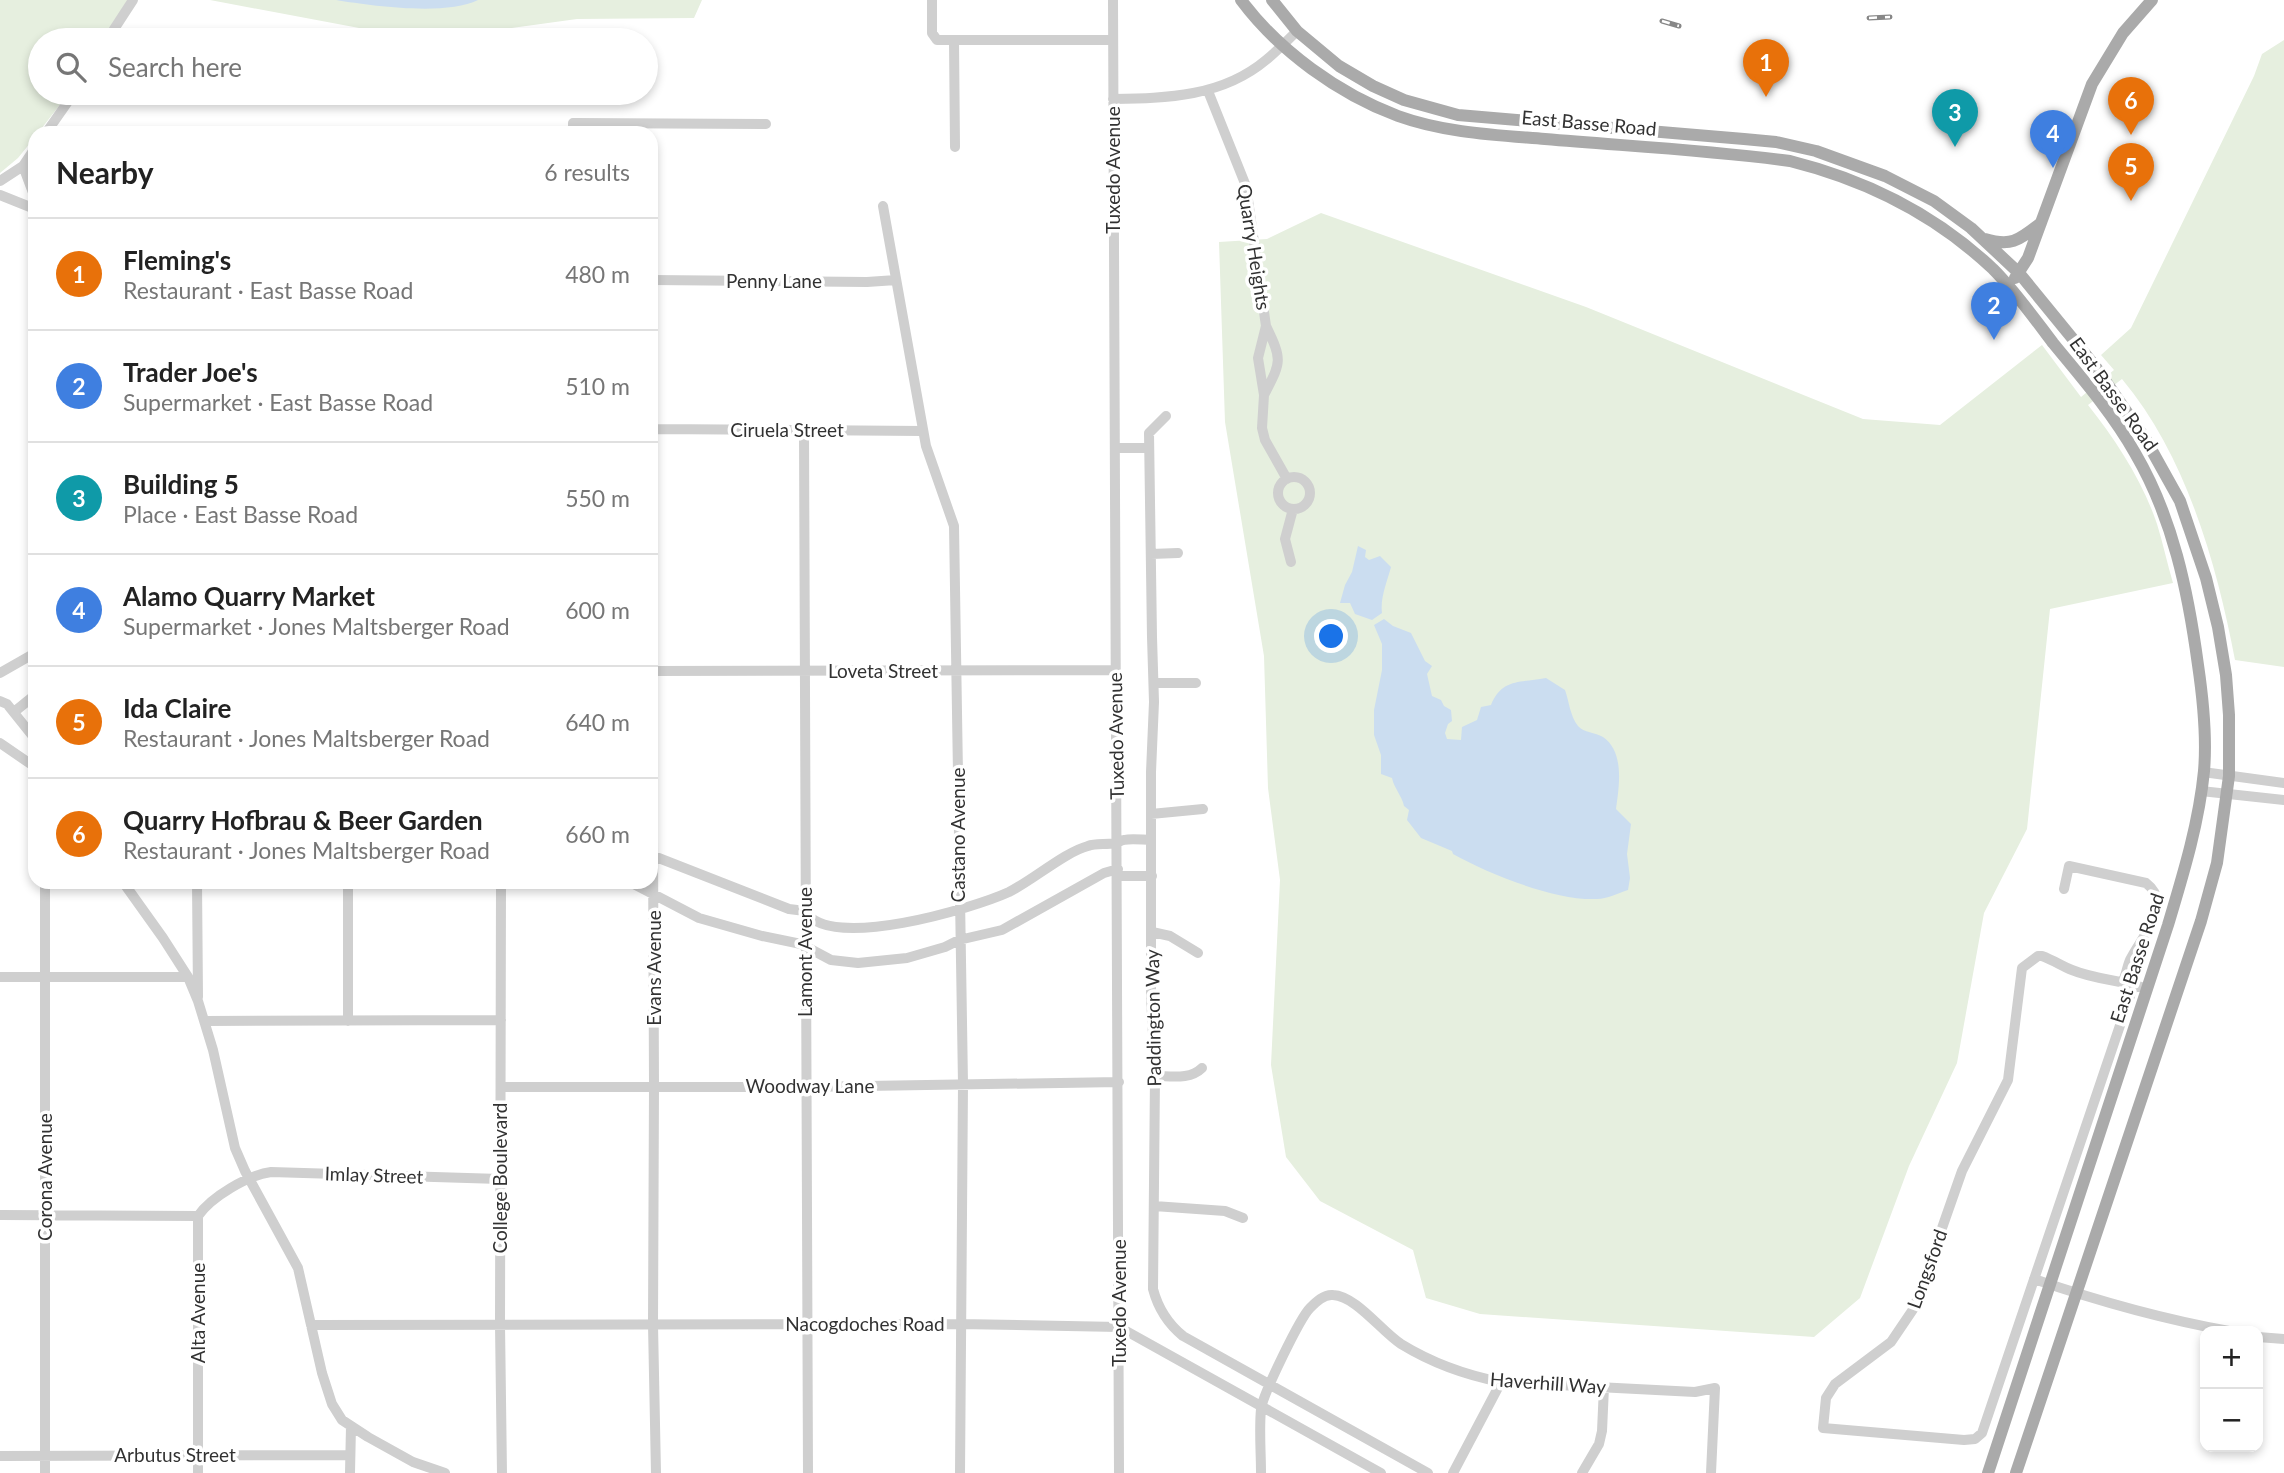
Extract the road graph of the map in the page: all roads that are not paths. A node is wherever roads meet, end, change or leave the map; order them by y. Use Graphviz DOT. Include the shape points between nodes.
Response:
graph roads {
  1 [pos="133,0"];
  2 [pos="932,0"];
  3 [pos="1113,0"];
  4 [pos="1241,0"];
  5 [pos="1272,0"];
  6 [pos="2152,0"];
  7 [pos="115,28"];
  8 [pos="1297,31"];
  9 [pos="1112,40"];
  10 [pos="954,41"];
  11 [pos="1284,44"];
  12 [pos="1208,90"];
  13 [pos="1113,99"];
  14 [pos="66,105"];
  15 [pos="1495,120"];
  16 [pos="766,124"];
  17 [pos="51,126"];
  18 [pos="658,126"];
  19 [pos="1494,135"];
  20 [pos="955,147"];
  21 [pos="28,158"];
  22 [pos="23,166"];
  23 [pos="28,179"];
  24 [pos="0,181"];
  25 [pos="0,195"];
  26 [pos="28,206"];
  27 [pos="883,206"];
  28 [pos="2041,223"];
  29 [pos="1982,239"];
  30 [pos="2019,273"];
  31 [pos="896,280"];
  32 [pos="658,281"];
  33 [pos="2007,285"];
  34 [pos="1266,327"];
  35 [pos="1264,395"];
  36 [pos="1166,416"];
  37 [pos="658,429"];
  38 [pos="923,430"];
  39 [pos="804,431"];
  40 [pos="1115,448"];
  41 [pos="1149,448"];
  42 [pos="1287,479"];
  43 [pos="1293,509"];
  44 [pos="1178,553"];
  45 [pos="1151,554"];
  46 [pos="1290,562"];
  47 [pos="28,657"];
  48 [pos="1114,670"];
  49 [pos="658,671"];
  50 [pos="806,671"];
  51 [pos="957,671"];
  52 [pos="0,673"];
  53 [pos="1154,683"];
  54 [pos="1196,683"];
  55 [pos="0,701"];
  56 [pos="28,701"];
  57 [pos="14,712"];
  58 [pos="28,729"];
  59 [pos="0,743"];
  60 [pos="28,762"];
  61 [pos="2203,772"];
  62 [pos="2229,776"];
  63 [pos="2284,783"];
  64 [pos="2201,791"];
  65 [pos="2227,795"];
  66 [pos="2284,800"];
  67 [pos="1203,809"];
  68 [pos="1151,814"];
  69 [pos="1151,840"];
  70 [pos="1118,843"];
  71 [pos="658,858"];
  72 [pos="1118,872"];
  73 [pos="1152,876"];
  74 [pos="45,889"];
  75 [pos="127,889"];
  76 [pos="197,889"];
  77 [pos="348,889"];
  78 [pos="501,889"];
  79 [pos="643,889"];
  80 [pos="653,889"];
  81 [pos="2064,889"];
  82 [pos="653,894"];
  83 [pos="959,908"];
  84 [pos="805,911"];
  85 [pos="1152,932"];
  86 [pos="959,940"];
  87 [pos="805,947"];
  88 [pos="1198,953"];
  89 [pos="0,977"];
  90 [pos="44,977"];
  91 [pos="188,977"];
  92 [pos="2129,983"];
  93 [pos="2147,989"];
  94 [pos="198,1001"];
  95 [pos="501,1020"];
  96 [pos="205,1021"];
  97 [pos="348,1021"];
  98 [pos="1202,1068"];
  99 [pos="1155,1076"];
  100 [pos="1119,1082"];
  101 [pos="963,1084"];
  102 [pos="654,1086"];
  103 [pos="501,1087"];
  104 [pos="805,1087"];
  105 [pos="248,1178"];
  106 [pos="500,1178"];
  107 [pos="1154,1206"];
  108 [pos="0,1215"];
  109 [pos="45,1215"];
  110 [pos="198,1216"];
  111 [pos="1243,1218"];
  112 [pos="2034,1279"];
  113 [pos="2051,1284"];
  114 [pos="2076,1293"];
  115 [pos="807,1324"];
  116 [pos="959,1324"];
  117 [pos="311,1325"];
  118 [pos="500,1325"];
  119 [pos="653,1325"];
  120 [pos="2203,1326"];
  121 [pos="1119,1327"];
  122 [pos="2263,1337"];
  123 [pos="2284,1339"];
  124 [pos="1501,1382"];
  125 [pos="1269,1384"];
  126 [pos="1604,1387"];
  127 [pos="1261,1406"];
  128 [pos="351,1426"];
  129 [pos="198,1455"];
  130 [pos="350,1455"];
  131 [pos="0,1456"];
  132 [pos="45,1456"];
  133 [pos="45,1473"];
  134 [pos="198,1473"];
  135 [pos="350,1473"];
  136 [pos="445,1473"];
  137 [pos="502,1473"];
  138 [pos="656,1473"];
  139 [pos="808,1473"];
  140 [pos="960,1473"];
  141 [pos="1119,1473"];
  142 [pos="1261,1473"];
  143 [pos="1381,1473"];
  144 [pos="1428,1473"];
  145 [pos="1453,1473"];
  146 [pos="1583,1473"];
  147 [pos="1711,1473"];
  148 [pos="1988,1473"];
  149 [pos="2016,1473"];
  1 -- 7 [label="street"];
  2 -- 10 [label="street" via="932,33 937,40"];
  3 -- 9 [label="street, Tuxedo Avenue"];
  4 -- 11 [label="main road, East Basse Road"];
  5 -- 8 [label="main road, East Basse Road"];
  6 -- 28 [label="main road" via="2123,33 2092,84"];
  8 -- 11 [label="street"];
  8 -- 15 [label="main road, East Basse Road" via="1339,66 1385,93 1439,111"];
  9 -- 10 [label="street"];
  9 -- 13 [label="street, Tuxedo Avenue"];
  10 -- 20 [label="street"];
  11 -- 12 [label="street" via="1251,71"];
  11 -- 19 [label="main road, East Basse Road" via="1332,83 1369,104 1417,122"];
  12 -- 13 [label="street" via="1182,97"];
  12 -- 34 [label="street, Quarry Heights" via="1246,186"];
  13 -- 40 [label="street, Tuxedo Avenue"];
  14 -- 17 [label="street"];
  15 -- 19 [label="main road"];
  15 -- 29 [label="main road, East Basse Road" via="1744,139 1809,150 1865,167 1912,189"];
  16 -- 18 [label="street"];
  19 -- 33 [label="main road, East Basse Road" via="1758,157 1824,170 1894,199 1942,227"];
  21 -- 22 [label="street"];
  22 -- 23 [label="street"];
  22 -- 24 [label="street"];
  25 -- 26 [label="street"];
  27 -- 31 [label="street, Castano Avenue"];
  28 -- 29 [label="main road" via="2014,242"];
  28 -- 30 [label="main road"];
  29 -- 30 [label="main road, East Basse Road"];
  30 -- 33 [label="main road"];
  30 -- 62 [label="main road, East Basse Road" via="2095,366 2146,440 2180,501 2206,578 2223,651"];
  31 -- 32 [label="street, Penny Lane"];
  31 -- 38 [label="street, Castano Avenue"];
  33 -- 61 [label="main road, East Basse Road" via="2105,408 2156,494 2175,544 2195,642 2202,698"];
  34 -- 35 [label="street, Quarry Heights" via="1258,358"];
  34 -- 35 [label="street, Quarry Heights" via="1279,363"];
  35 -- 42 [label="street, Quarry Heights" via="1265,440"];
  36 -- 41 [label="street, Paddington Way" via="1149,433"];
  37 -- 39 [label="street, Ciruela Street"];
  38 -- 39 [label="street, Ciruela Street"];
  38 -- 51 [label="street, Castano Avenue" via="954,526"];
  39 -- 50 [label="street, Lamont Avenue"];
  40 -- 41 [label="street"];
  40 -- 48 [label="street, Tuxedo Avenue"];
  41 -- 45 [label="street, Paddington Way"];
  42 -- 43 [label="street, Quarry Heights" via="1280,486 1279,497 1284,506"];
  42 -- 43 [label="street, Quarry Heights" via="1302,479 1310,492 1304,505"];
  43 -- 46 [label="street, Quarry Heights" via="1284,539"];
  44 -- 45 [label="street"];
  45 -- 53 [label="street, Paddington Way"];
  47 -- 52 [label="street"];
  48 -- 51 [label="street, Loveta Street"];
  48 -- 70 [label="street, Tuxedo Avenue"];
  49 -- 50 [label="street, Loveta Street"];
  50 -- 51 [label="street, Loveta Street"];
  50 -- 84 [label="street, Lamont Avenue"];
  51 -- 83 [label="street, Castano Avenue"];
  53 -- 54 [label="street"];
  53 -- 68 [label="street, Paddington Way"];
  55 -- 57 [label="street"];
  56 -- 57 [label="street"];
  57 -- 58 [label="street"];
  59 -- 60 [label="street"];
  61 -- 62 [label="street"];
  61 -- 64 [label="main road, East Basse Road"];
  62 -- 63 [label="street"];
  62 -- 65 [label="main road, East Basse Road"];
  64 -- 65 [label="street"];
  64 -- 93 [label="main road, East Basse Road" via="2185,868"];
  65 -- 66 [label="street"];
  65 -- 114 [label="main road, East Basse Road" via="2217,863 2201,921"];
  67 -- 68 [label="street"];
  68 -- 69 [label="street, Paddington Way"];
  69 -- 70 [label="street"];
  69 -- 73 [label="street, Paddington Way"];
  70 -- 72 [label="street, Tuxedo Avenue"];
  70 -- 83 [label="street" via="1087,846 1005,894"];
  71 -- 84 [label="street" via="789,909"];
  72 -- 73 [label="street"];
  72 -- 86 [label="street" via="1104,873 1002,930"];
  72 -- 100 [label="street, Tuxedo Avenue"];
  73 -- 85 [label="street, Paddington Way"];
  74 -- 90 [label="street, Corona Avenue"];
  75 -- 91 [label="street"];
  76 -- 94 [label="street"];
  77 -- 97 [label="street"];
  78 -- 95 [label="street, College Boulevard"];
  79 -- 82 [label="street"];
  80 -- 82 [label="street, Evans Avenue"];
  81 -- 92 [label="street" via="2069,866 2146,883 2154,889 2157,908 2131,959"];
  82 -- 87 [label="street" via="699,918"];
  82 -- 102 [label="street, Evans Avenue"];
  83 -- 84 [label="street" via="899,926 863,929 837,927 812,919"];
  83 -- 86 [label="street, Castano Avenue"];
  84 -- 87 [label="street, Lamont Avenue"];
  85 -- 88 [label="street" via="1170,936"];
  85 -- 99 [label="street, Paddington Way"];
  86 -- 87 [label="street" via="907,958 858,963 831,960"];
  86 -- 101 [label="street, Castano Avenue"];
  87 -- 104 [label="street, Lamont Avenue"];
  89 -- 90 [label="street"];
  90 -- 91 [label="street"];
  90 -- 109 [label="street, Corona Avenue"];
  91 -- 94 [label="street"];
  92 -- 93 [label="street, Longsford"];
  92 -- 112 [label="street, Longsford"];
  92 -- 112 [label="street, Longsford" via="2071,970 2042,956 2022,968 2008,1080 1962,1171 1914,1308 1891,1342 1835,1384 1826,1398 1823,1429 1964,1440 1979,1437"];
  93 -- 113 [label="main road, East Basse Road"];
  94 -- 96 [label="street"];
  95 -- 97 [label="street"];
  95 -- 103 [label="street, College Boulevard"];
  96 -- 97 [label="street"];
  96 -- 105 [label="street" via="235,1148"];
  98 -- 99 [label="street" via="1189,1076"];
  99 -- 107 [label="street, Paddington Way"];
  100 -- 101 [label="street, Woodway Lane"];
  100 -- 121 [label="street, Tuxedo Avenue"];
  101 -- 104 [label="street, Woodway Lane"];
  101 -- 116 [label="street, Castano Avenue"];
  102 -- 103 [label="street, Woodway Lane"];
  102 -- 104 [label="street, Woodway Lane"];
  102 -- 119 [label="street, Evans Avenue"];
  103 -- 106 [label="street, College Boulevard"];
  104 -- 115 [label="street, Lamont Avenue"];
  105 -- 106 [label="street, Imlay Street" via="271,1172"];
  105 -- 110 [label="street"];
  105 -- 117 [label="street" via="298,1268"];
  106 -- 118 [label="street, College Boulevard"];
  107 -- 111 [label="street" via="1225,1211"];
  107 -- 125 [label="street, Paddington Way" via="1153,1289 1169,1322 1182,1336"];
  108 -- 109 [label="street"];
  109 -- 110 [label="street"];
  109 -- 132 [label="street, Corona Avenue"];
  110 -- 129 [label="street, Alta Avenue"];
  112 -- 113 [label="street"];
  113 -- 114 [label="street"];
  113 -- 148 [label="main road, East Basse Road"];
  114 -- 120 [label="street"];
  114 -- 149 [label="main road, East Basse Road"];
  115 -- 116 [label="street, Nacogdoches Road"];
  115 -- 119 [label="street, Nacogdoches Road"];
  115 -- 139 [label="street, Lamont Avenue"];
  116 -- 121 [label="street, Nacogdoches Road"];
  116 -- 140 [label="street, Castano Avenue"];
  117 -- 118 [label="street, Nacogdoches Road"];
  117 -- 128 [label="street" via="331,1404"];
  118 -- 119 [label="street, Nacogdoches Road"];
  118 -- 137 [label="street, College Boulevard"];
  119 -- 138 [label="street, Evans Avenue"];
  121 -- 127 [label="street, Nacogdoches Road"];
  121 -- 141 [label="street, Tuxedo Avenue"];
  122 -- 123 [label="street"];
  124 -- 125 [label="street, Haverhill Way" via="1426,1358 1389,1335 1347,1298 1332,1295 1308,1309"];
  124 -- 126 [label="street, Haverhill Way"];
  124 -- 145 [label="street"];
  125 -- 127 [label="street, Haverhill Way"];
  125 -- 144 [label="street, Paddington Way"];
  126 -- 146 [label="street" via="1599,1444"];
  126 -- 147 [label="street, Haverhill Way" via="1695,1392 1715,1388"];
  127 -- 142 [label="street, Haverhill Way"];
  127 -- 143 [label="street, Nacogdoches Road"];
  128 -- 130 [label="street"];
  128 -- 136 [label="street" via="413,1462"];
  129 -- 130 [label="street, Arbutus Street"];
  129 -- 132 [label="street, Arbutus Street"];
  129 -- 134 [label="street, Alta Avenue"];
  130 -- 135 [label="street"];
  131 -- 132 [label="street, Arbutus Street"];
  132 -- 133 [label="street, Corona Avenue"];
}
